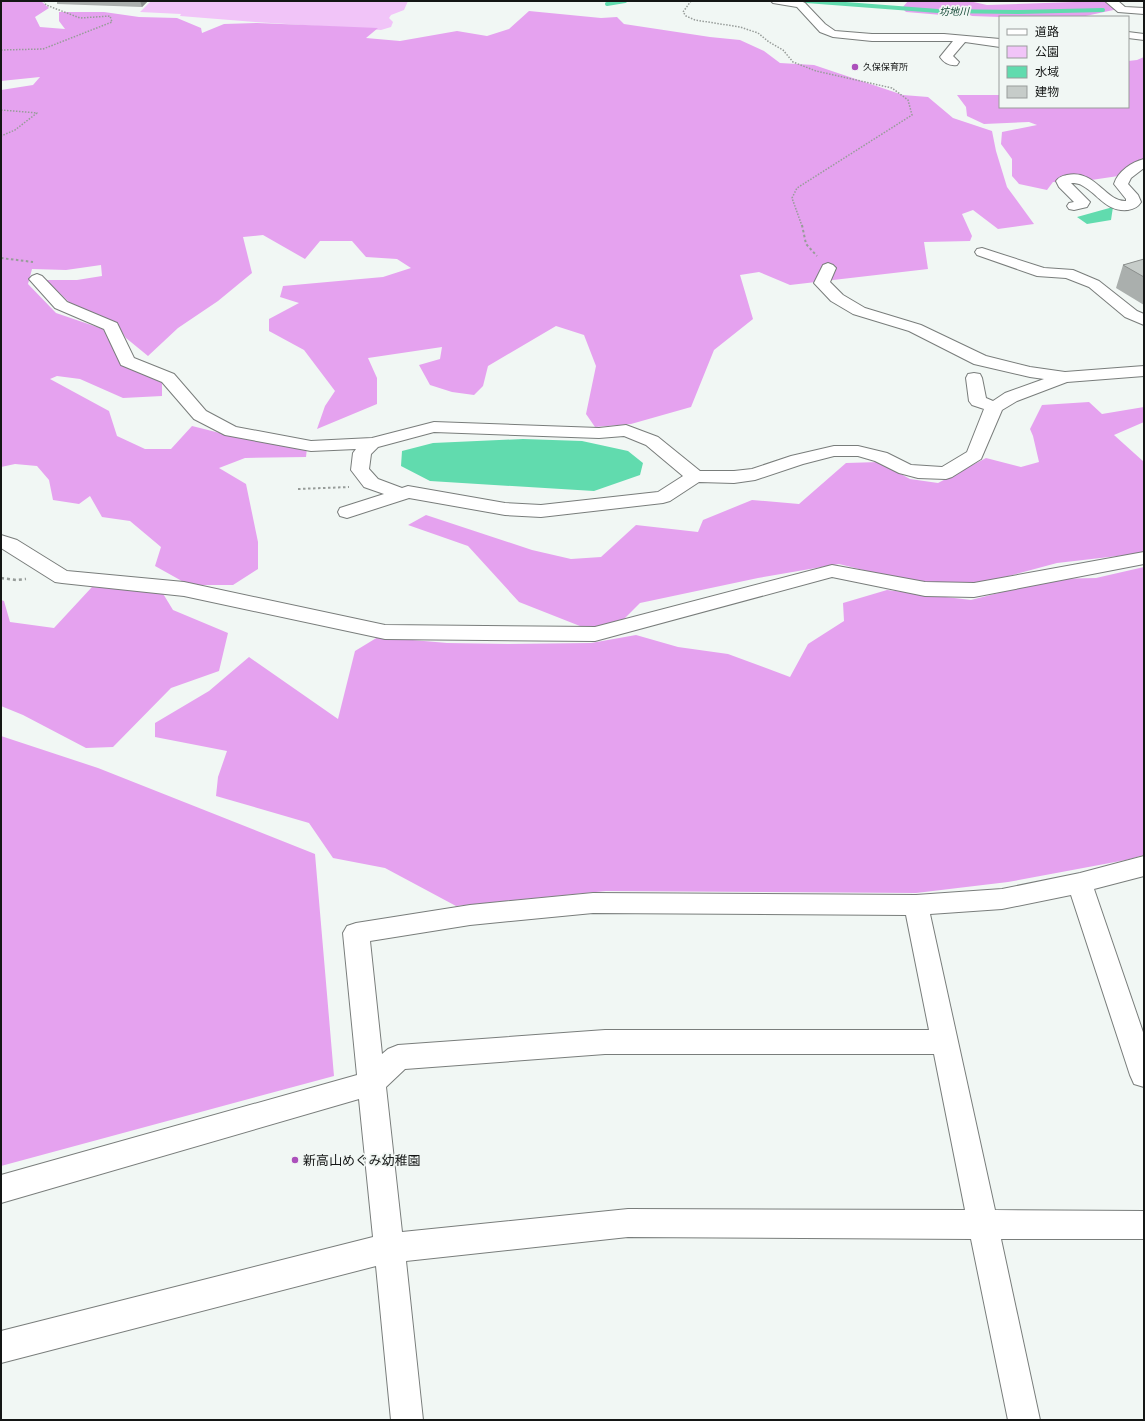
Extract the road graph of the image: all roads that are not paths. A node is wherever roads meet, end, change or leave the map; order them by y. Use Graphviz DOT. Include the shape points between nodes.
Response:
graph roads {
  1 [pos="778,1"];
  2 [pos="1111,1"];
  3 [pos="1144,11"];
  4 [pos="1129,26"];
  5 [pos="1144,26"];
  6 [pos="1129,35"];
  7 [pos="1144,37"];
  8 [pos="961,40"];
  9 [pos="999,43"];
  10 [pos="953,62"];
  11 [pos="1144,163"];
  12 [pos="1074,206"];
  13 [pos="982,252"];
  14 [pos="828,268"];
  15 [pos="37,279"];
  16 [pos="1144,320"];
  17 [pos="1144,371"];
  18 [pos="1064,377"];
  19 [pos="974,378"];
  20 [pos="994,407"];
  21 [pos="372,443"];
  22 [pos="695,476"];
  23 [pos="399,495"];
  24 [pos="347,512"];
  25 [pos="1,541"];
  26 [pos="1144,558"];
  27 [pos="1144,866"];
  28 [pos="1080,883"];
  29 [pos="916,905"];
  30 [pos="945,1042"];
  31 [pos="1144,1075"];
  32 [pos="372,1083"];
  33 [pos="1,1189"];
  34 [pos="984,1224"];
  35 [pos="1144,1225"];
  36 [pos="389,1248"];
  37 [pos="1,1347"];
  38 [pos="407,1420"];
  39 [pos="1024,1420"];
  1 -- 8 [label="street" via="803,6 830,33 869,38 936,37"];
  2 -- 3 [label="street" via="1122,10"];
  4 -- 5 [label="street"];
  6 -- 7 [label="street"];
  8 -- 9 [label="street"];
  8 -- 10 [label="street" via="946,57"];
  11 -- 12 [label="street" via="1121,180 1120,184 1133,198 1134,202 1130,205 1110,202 1088,182 1080,179 1063,180 1083,202"];
  13 -- 16 [label="street" via="1042,273 1068,273 1094,284 1131,314"];
  14 -- 18 [label="street" via="822,283 837,298 860,311 915,328 980,360"];
  15 -- 21 [label="street" via="61,305 111,326 127,361 168,378 200,415 231,432 311,446"];
  17 -- 18 [label="street"];
  18 -- 20 [label="street" via="1011,397"];
  19 -- 20 [label="street" via="978,401"];
  20 -- 22 [label="street" via="975,455 946,473 905,469 881,457 858,451 834,451 755,474 734,477"];
  21 -- 22 [label="street" via="434,428 599,433 626,430 652,441"];
  21 -- 23 [label="street" via="362,453 360,470 371,483"];
  22 -- 23 [label="street" via="663,497 541,512 505,509 408,492"];
  23 -- 24 [label="street"];
  25 -- 26 [label="street" via="62,577 184,589 385,632 595,634 832,571 924,589 974,590"];
  27 -- 28 [label="street"];
  28 -- 29 [label="street" via="1002,899"];
  28 -- 31 [label="street"];
  29 -- 30 [label="street"];
  29 -- 32 [label="street" via="593,903 470,915 356,933"];
  30 -- 32 [label="street" via="597,1042 398,1057"];
  30 -- 34 [label="street"];
  32 -- 33 [label="street"];
  32 -- 36 [label="street"];
  34 -- 35 [label="street"];
  34 -- 36 [label="street" via="628,1223"];
  34 -- 39 [label="street"];
  36 -- 37 [label="street"];
  36 -- 38 [label="street"];
}
